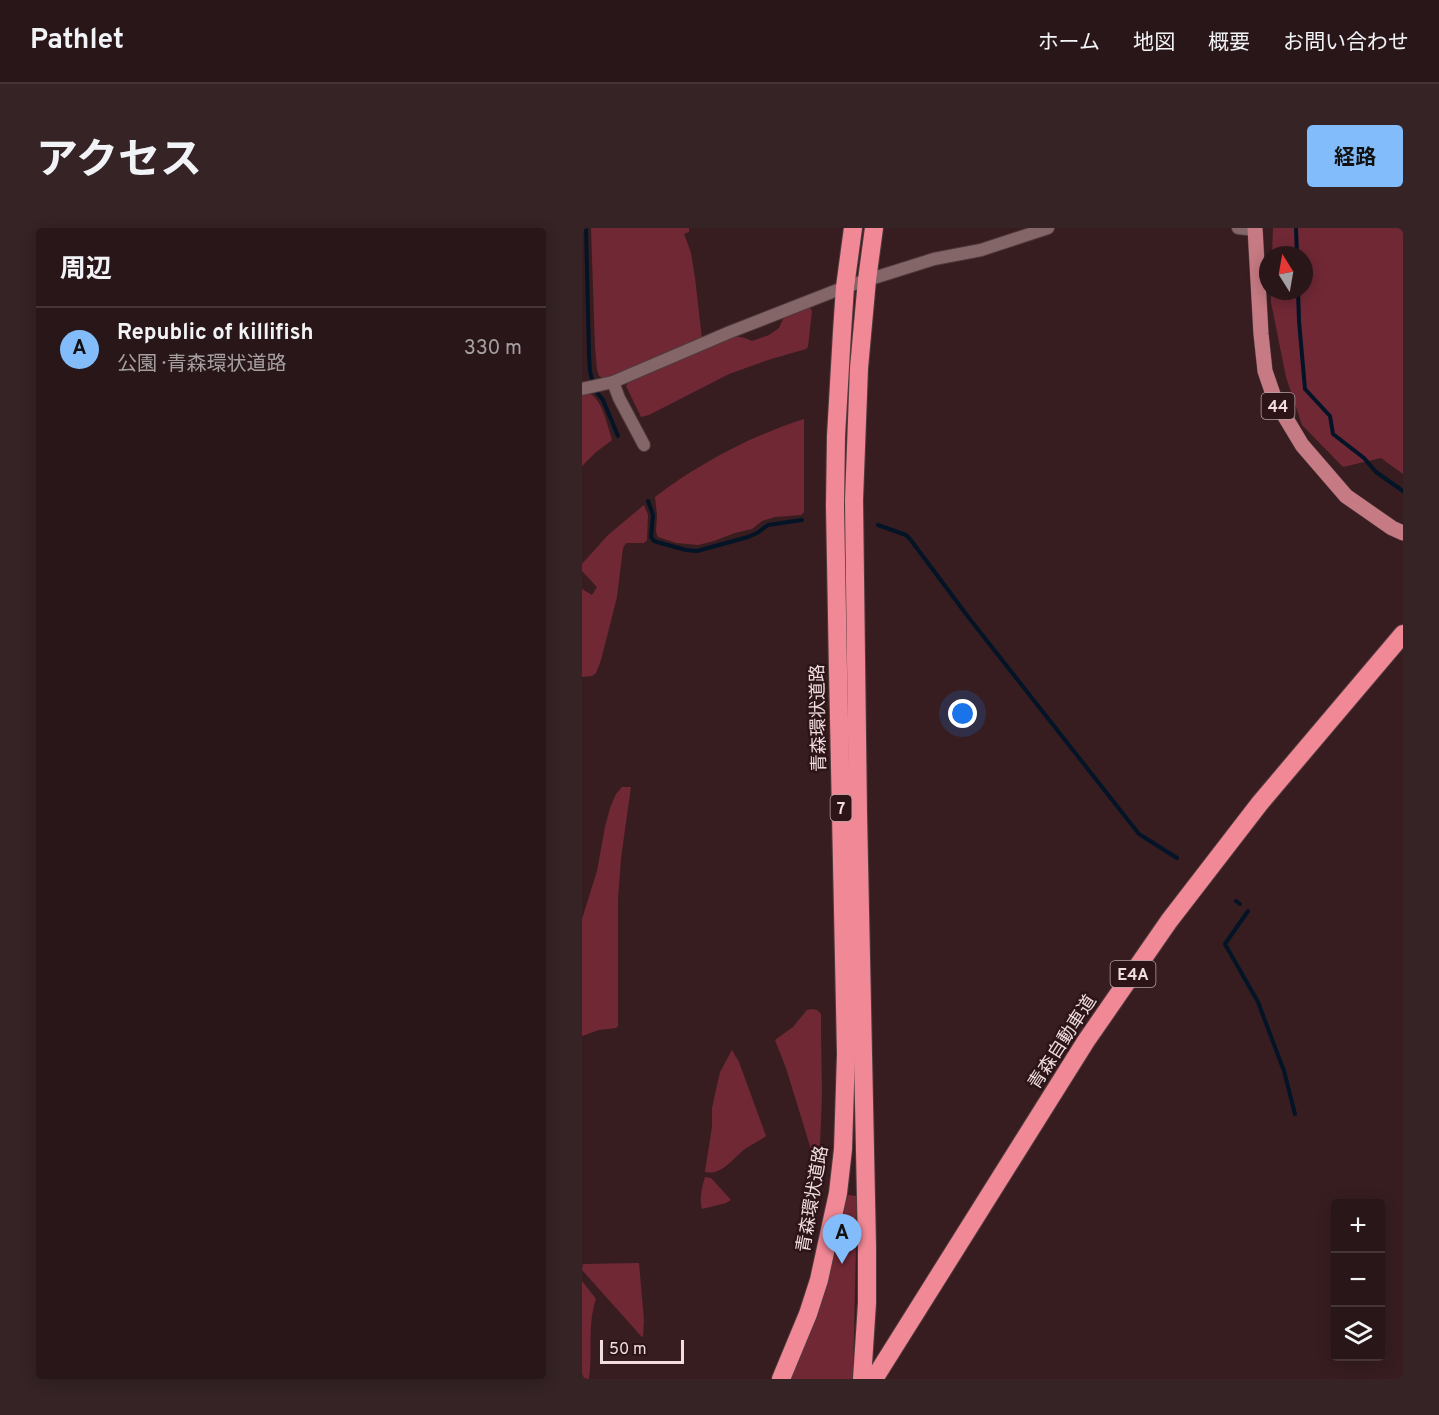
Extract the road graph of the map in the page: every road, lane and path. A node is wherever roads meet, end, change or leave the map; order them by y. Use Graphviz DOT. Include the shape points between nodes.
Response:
graph roads {
  1 [pos="853,228"];
  2 [pos="874,228"];
  3 [pos="1048,228"];
  4 [pos="1238,228"];
  5 [pos="1255,229"];
  6 [pos="867,280"];
  7 [pos="845,287"];
  8 [pos="613,382"];
  9 [pos="582,389"];
  10 [pos="644,445"];
  11 [pos="1403,533"];
  12 [pos="1403,634"];
  13 [pos="781,1379"];
  14 [pos="862,1379"];
  15 [pos="874,1379"];
  1 -- 7 [label="highway, 青森環状道路 / 7"];
  2 -- 6 [label="highway, 7"];
  3 -- 6 [label="street"];
  4 -- 5 [label="street"];
  5 -- 11 [label="main road, 44" via="1265,371 1275,400 1302,445 1346,496"];
  6 -- 7 [label="street"];
  6 -- 14 [label="highway, 7" via="854,500 867,1246"];
  7 -- 8 [label="street"];
  7 -- 13 [label="highway, 青森環状道路 / 7" via="835,506 846,1054 843,1149 838,1193 819,1280"];
  8 -- 9 [label="street"];
  8 -- 10 [label="street"];
  12 -- 15 [label="highway, 青森自動車道 / E4A" via="1260,803 1169,921 1086,1041"];
}
